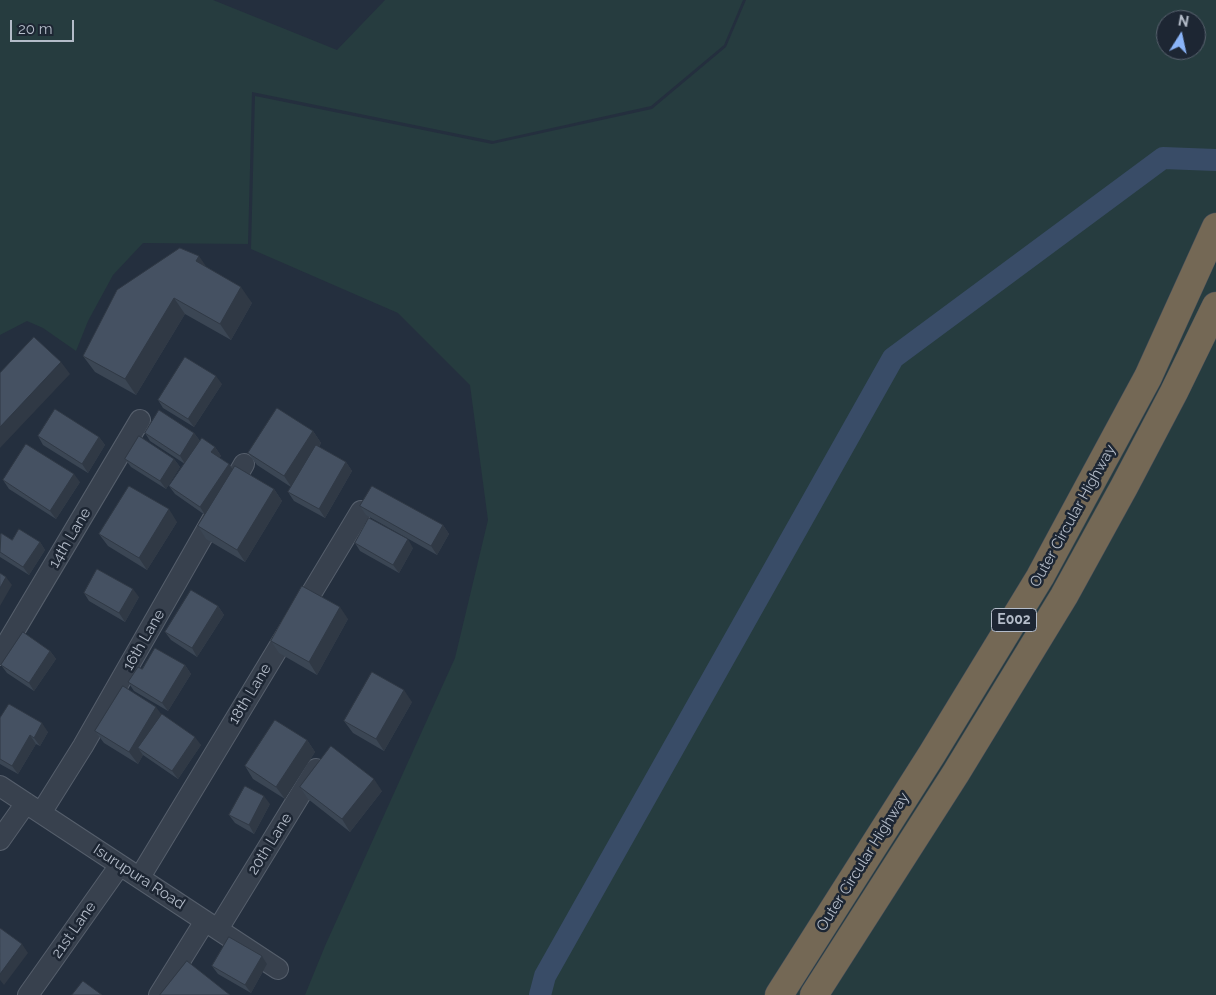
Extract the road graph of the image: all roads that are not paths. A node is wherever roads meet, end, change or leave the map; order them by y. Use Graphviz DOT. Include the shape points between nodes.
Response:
graph roads {
  1 [pos="1216,227"];
  2 [pos="1216,306"];
  3 [pos="140,420"];
  4 [pos="244,464"];
  5 [pos="361,511"];
  6 [pos="0,655"];
  7 [pos="322,760"];
  8 [pos="0,786"];
  9 [pos="34,808"];
  10 [pos="0,840"];
  11 [pos="120,865"];
  12 [pos="140,878"];
  13 [pos="212,925"];
  14 [pos="278,968"];
  15 [pos="28,995"];
  16 [pos="159,995"];
  17 [pos="779,995"];
  18 [pos="814,995"];
  1 -- 17 [label="highway, Outer Circular Highway / E002" via="1148,377 1040,577"];
  2 -- 18 [label="highway, Outer Circular Highway / E002" via="1064,596"];
  3 -- 6 [label="street, 14th Lane"];
  4 -- 9 [label="street, 16th Lane" via="83,746"];
  5 -- 12 [label="street, 18th Lane"];
  7 -- 13 [label="street, 20th Lane"];
  8 -- 9 [label="street, Isurupura Road"];
  9 -- 10 [label="street, 16th Lane"];
  9 -- 11 [label="street, Isurupura Road"];
  11 -- 12 [label="street, Isurupura Road"];
  11 -- 15 [label="street, 21st Lane"];
  12 -- 13 [label="street, Isurupura Road"];
  13 -- 14 [label="street, Isurupura Road"];
  13 -- 16 [label="street, 20th Lane"];
}
